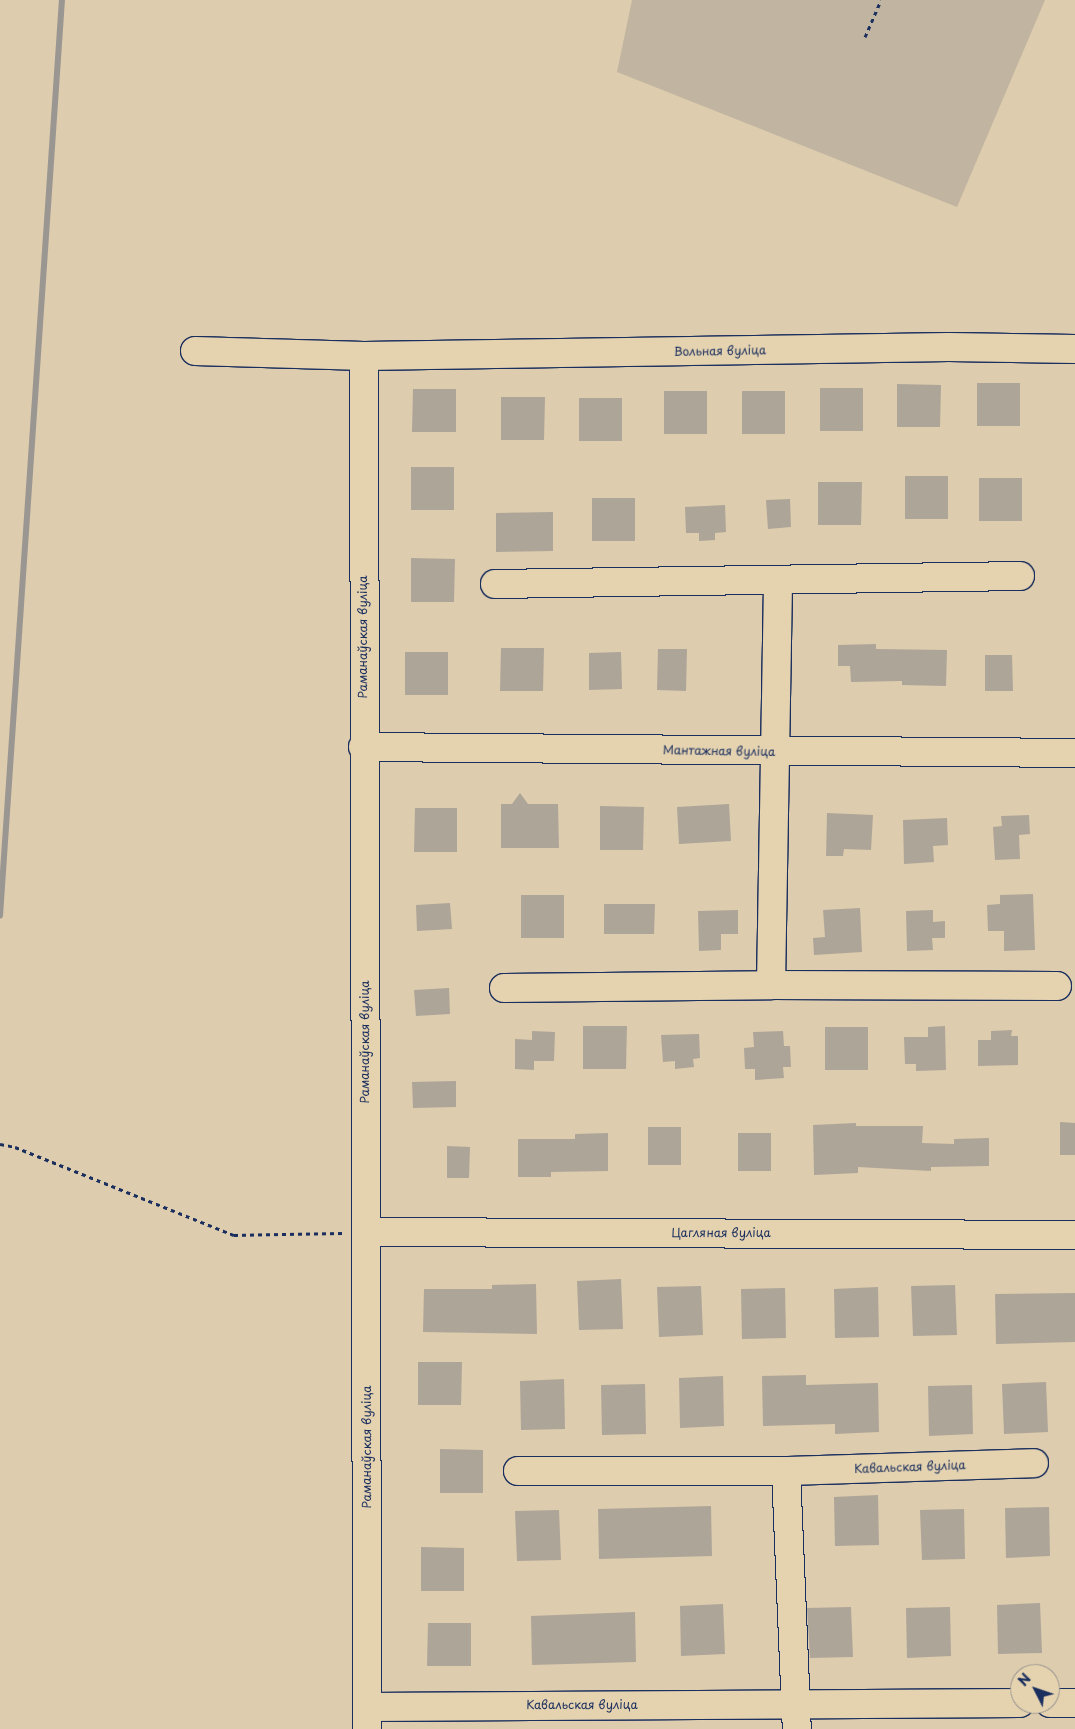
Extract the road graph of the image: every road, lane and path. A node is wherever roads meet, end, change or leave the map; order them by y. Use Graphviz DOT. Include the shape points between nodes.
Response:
graph roads {
  1 [pos="881,0"];
  2 [pos="865,37"];
  3 [pos="1075,349"];
  4 [pos="195,351"];
  5 [pos="364,356"];
  6 [pos="1020,576"];
  7 [pos="778,582"];
  8 [pos="495,584"];
  9 [pos="363,747"];
  10 [pos="775,751"];
  11 [pos="1075,753"];
  12 [pos="771,985"];
  13 [pos="1057,986"];
  14 [pos="504,988"];
  15 [pos="0,1144"];
  16 [pos="366,1232"];
  17 [pos="1075,1235"];
  18 [pos="1034,1463"];
  19 [pos="518,1471"];
  20 [pos="786,1471"];
  21 [pos="1060,1703"];
  22 [pos="1075,1703"];
  23 [pos="1010,1704"];
  24 [pos="797,1716"];
  25 [pos="367,1718"];
  1 -- 2 [label="path"];
  3 -- 5 [label="street, Вольная вуліца" via="949,347"];
  4 -- 5 [label="street, Вольная вуліца"];
  5 -- 9 [label="street, Раманаўская вуліца"];
  6 -- 7 [label="street"];
  7 -- 8 [label="street"];
  7 -- 10 [label="street"];
  9 -- 10 [label="street, Мантажная вуліца"];
  9 -- 16 [label="street, Раманаўская вуліца"];
  10 -- 11 [label="street, Мантажная вуліца"];
  10 -- 12 [label="street"];
  12 -- 13 [label="street"];
  12 -- 14 [label="street"];
  15 -- 16 [label="path" via="15,1147 234,1235"];
  16 -- 17 [label="street, Цагляная вуліца"];
  16 -- 25 [label="street, Раманаўская вуліца"];
  18 -- 20 [label="street, Кавальская вуліца"];
  19 -- 20 [label="street, Кавальская вуліца"];
  20 -- 24 [label="street"];
  21 -- 22 [label="street"];
  23 -- 24 [label="street, Кавальская вуліца"];
  24 -- 25 [label="street, Кавальская вуліца"];
}
